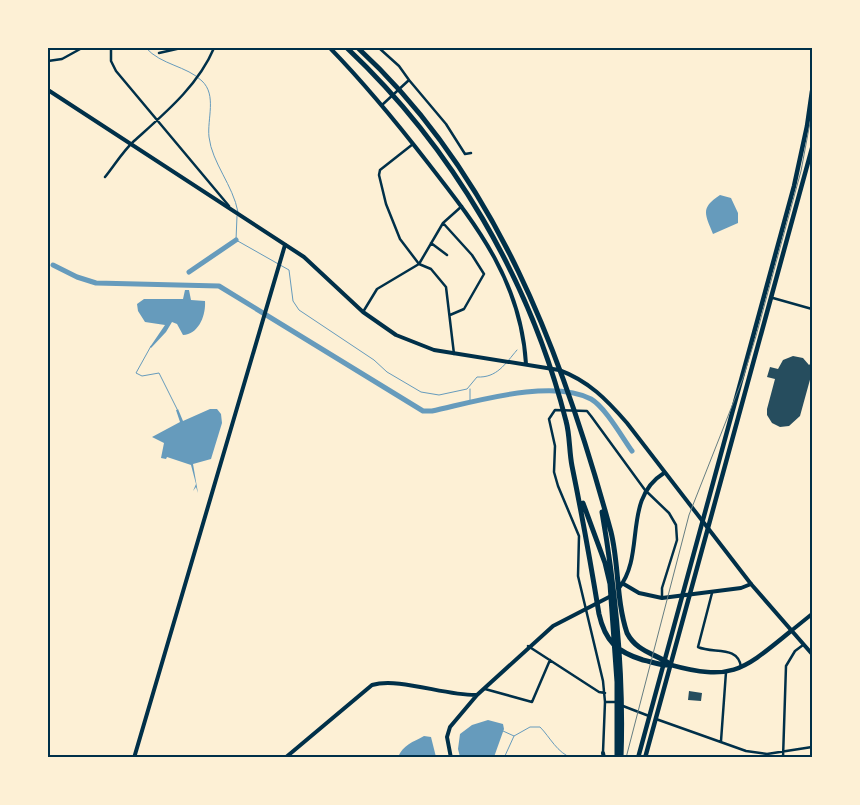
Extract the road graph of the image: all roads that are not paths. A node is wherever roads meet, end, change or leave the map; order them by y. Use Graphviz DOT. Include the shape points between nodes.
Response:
graph roads {
  1 [pos="82,48"];
  2 [pos="111,48"];
  3 [pos="181,48"];
  4 [pos="214,48"];
  5 [pos="330,48"];
  6 [pos="346,48"];
  7 [pos="358,48"];
  8 [pos="379,48"];
  9 [pos="159,53"];
  10 [pos="48,61"];
  11 [pos="409,80"];
  12 [pos="48,90"];
  13 [pos="812,91"];
  14 [pos="383,104"];
  15 [pos="157,119"];
  16 [pos="413,144"];
  17 [pos="130,145"];
  18 [pos="812,148"];
  19 [pos="470,154"];
  20 [pos="105,177"];
  21 [pos="462,206"];
  22 [pos="228,209"];
  23 [pos="443,223"];
  24 [pos="431,243"];
  25 [pos="286,245"];
  26 [pos="447,255"];
  27 [pos="419,264"];
  28 [pos="773,298"];
  29 [pos="812,309"];
  30 [pos="363,312"];
  31 [pos="450,315"];
  32 [pos="454,355"];
  33 [pos="526,364"];
  34 [pos="664,473"];
  35 [pos="714,481"];
  36 [pos="720,483"];
  37 [pos="597,484"];
  38 [pos="577,489"];
  39 [pos="645,490"];
  40 [pos="609,568"];
  41 [pos="622,584"];
  42 [pos="751,584"];
  43 [pos="712,591"];
  44 [pos="662,598"];
  45 [pos="586,608"];
  46 [pos="812,614"];
  47 [pos="791,631"];
  48 [pos="803,645"];
  49 [pos="528,646"];
  50 [pos="812,654"];
  51 [pos="550,660"];
  52 [pos="664,663"];
  53 [pos="671,665"];
  54 [pos="741,668"];
  55 [pos="726,672"];
  56 [pos="485,689"];
  57 [pos="604,692"];
  58 [pos="476,695"];
  59 [pos="605,702"];
  60 [pos="649,716"];
  61 [pos="656,719"];
  62 [pos="721,741"];
  63 [pos="812,747"];
  64 [pos="781,752"];
  65 [pos="604,755"];
  66 [pos="134,758"];
  67 [pos="284,758"];
  68 [pos="451,758"];
  69 [pos="617,758"];
  70 [pos="620,758"];
  71 [pos="638,758"];
  72 [pos="645,758"];
  73 [pos="782,758"];
  1 -- 10 [label="street" via="62,59"];
  2 -- 15 [label="street" via="113,66"];
  3 -- 9 [label="street"];
  4 -- 15 [label="street" via="200,75"];
  5 -- 14 [label="main road"];
  6 -- 38 [label="highway" via="416,122 466,192 517,284 564,413"];
  7 -- 37 [label="highway" via="422,116 472,187 532,297 591,455"];
  8 -- 11 [label="street"];
  11 -- 14 [label="street"];
  11 -- 19 [label="street" via="446,124 465,154"];
  12 -- 17 [label="main road"];
  13 -- 35 [label="main road" via="808,126 794,186"];
  14 -- 16 [label="main road"];
  15 -- 17 [label="street"];
  15 -- 22 [label="street" via="225,200"];
  16 -- 21 [label="main road"];
  16 -- 27 [label="street" via="380,170 379,175 400,239"];
  17 -- 20 [label="street"];
  17 -- 22 [label="main road"];
  18 -- 28 [label="main road"];
  21 -- 23 [label="street"];
  21 -- 33 [label="main road" via="497,261 513,295 521,322"];
  22 -- 25 [label="main road"];
  23 -- 24 [label="street"];
  23 -- 31 [label="street" via="468,249 484,274 464,309"];
  24 -- 26 [label="street"];
  24 -- 27 [label="street"];
  25 -- 30 [label="main road" via="304,257"];
  25 -- 66 [label="main road"];
  27 -- 30 [label="street" via="377,289"];
  27 -- 31 [label="street" via="431,269 446,286"];
  28 -- 29 [label="street"];
  28 -- 36 [label="main road"];
  30 -- 32 [label="main road" via="405,340"];
  31 -- 32 [label="street"];
  32 -- 33 [label="main road"];
  33 -- 34 [label="main road" via="560,370 591,386 627,423"];
  34 -- 39 [label="main road"];
  34 -- 42 [label="main road"];
  35 -- 36 [label="street"];
  35 -- 52 [label="main road"];
  36 -- 53 [label="main road"];
  37 -- 40 [label="highway"];
  37 -- 52 [label="highway" via="611,534 625,627 634,643"];
  38 -- 40 [label="highway"];
  38 -- 52 [label="highway" via="605,636 617,649"];
  39 -- 41 [label="main road" via="637,511 629,568"];
  39 -- 44 [label="street" via="669,513 677,532"];
  39 -- 45 [label="street" via="591,416 586,412 555,410 549,419 555,446 554,472 579,536 578,576"];
  40 -- 69 [label="highway" via="617,664"];
  40 -- 70 [label="highway" via="620,664"];
  41 -- 44 [label="main road" via="639,593"];
  41 -- 45 [label="main road" via="613,595"];
  42 -- 43 [label="main road"];
  42 -- 47 [label="main road"];
  43 -- 44 [label="main road"];
  43 -- 54 [label="street" via="698,647 731,653 737,657"];
  45 -- 49 [label="main road" via="564,618"];
  45 -- 57 [label="street"];
  46 -- 47 [label="main road"];
  47 -- 48 [label="main road"];
  47 -- 54 [label="main road"];
  48 -- 50 [label="main road"];
  48 -- 64 [label="street" via="786,666"];
  49 -- 51 [label="street"];
  49 -- 56 [label="main road"];
  51 -- 56 [label="street" via="532,702"];
  51 -- 57 [label="street" via="599,692"];
  52 -- 53 [label="highway"];
  52 -- 60 [label="main road"];
  53 -- 55 [label="main road" via="701,672"];
  53 -- 61 [label="main road"];
  54 -- 55 [label="main road"];
  55 -- 62 [label="street"];
  56 -- 58 [label="main road"];
  57 -- 59 [label="street"];
  58 -- 67 [label="main road" via="385,682 372,685"];
  58 -- 68 [label="main road" via="450,727"];
  59 -- 60 [label="street" via="617,702"];
  59 -- 65 [label="street"];
  60 -- 71 [label="main road"];
  61 -- 62 [label="street"];
  61 -- 72 [label="main road"];
  62 -- 64 [label="street" via="746,751"];
  63 -- 64 [label="street"];
  64 -- 73 [label="street"];
}
